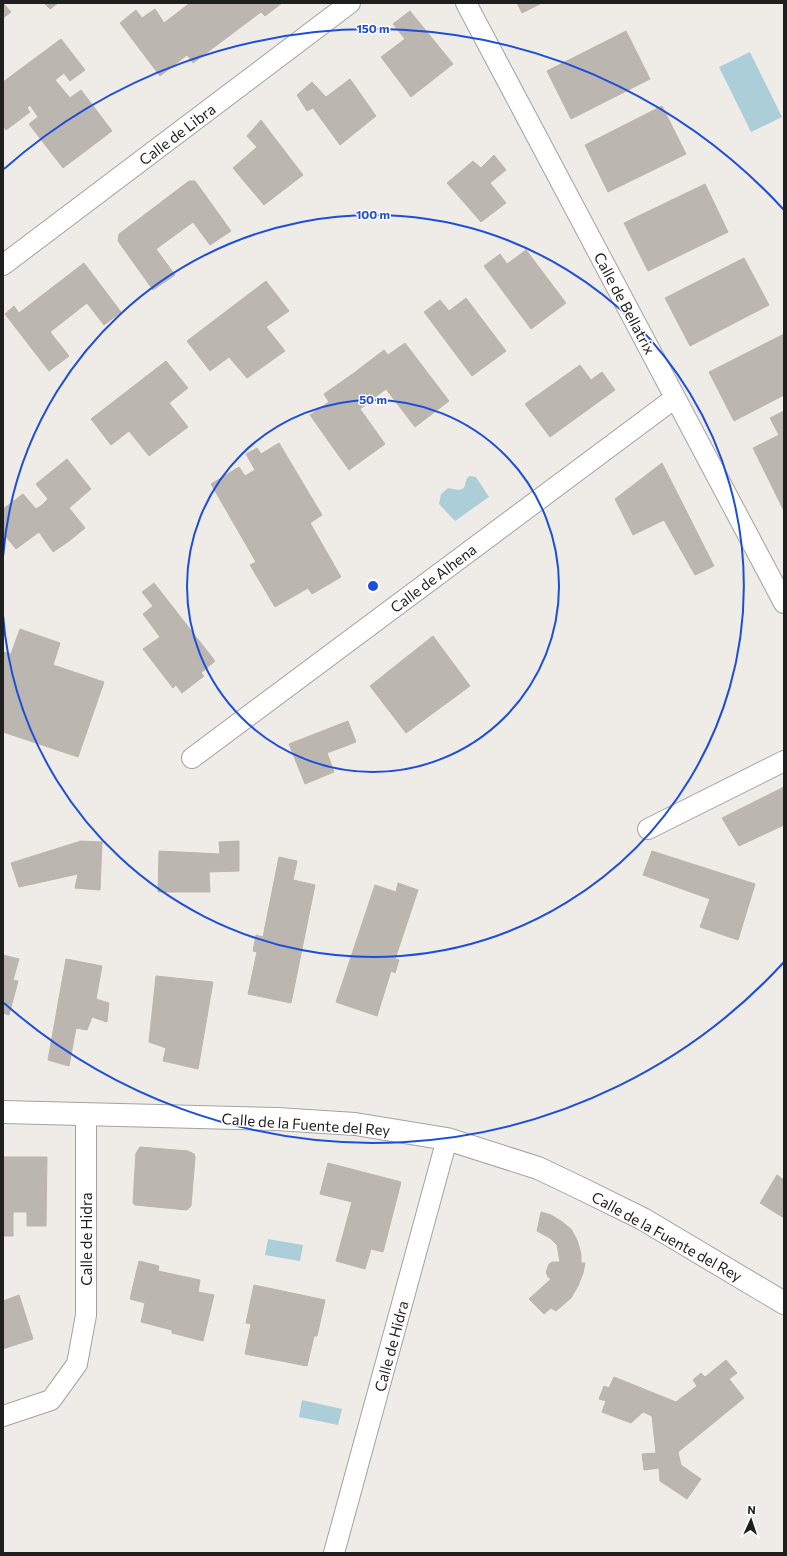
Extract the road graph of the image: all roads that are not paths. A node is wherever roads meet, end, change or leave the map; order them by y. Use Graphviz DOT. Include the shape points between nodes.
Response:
graph roads {
  1 [pos="350,3"];
  2 [pos="466,3"];
  3 [pos="3,266"];
  4 [pos="675,398"];
  5 [pos="784,603"];
  6 [pos="192,758"];
  7 [pos="784,761"];
  8 [pos="648,829"];
  9 [pos="3,1112"];
  10 [pos="86,1114"];
  11 [pos="447,1139"];
  12 [pos="784,1304"];
  13 [pos="3,1416"];
  14 [pos="334,1553"];
  1 -- 3 [label="street, Calle de Libra"];
  2 -- 4 [label="street, Calle de Bellatrix"];
  4 -- 5 [label="street, Calle de Bellatrix"];
  4 -- 6 [label="street, Calle de Alhena"];
  7 -- 8 [label="street"];
  9 -- 10 [label="street, Calle de la Fuente del Rey"];
  10 -- 11 [label="street, Calle de la Fuente del Rey" via="277,1119 355,1124"];
  10 -- 13 [label="street, Calle de Hidra" via="86,1315 77,1364 51,1400"];
  11 -- 12 [label="street, Calle de la Fuente del Rey" via="538,1168 584,1190 643,1219"];
  11 -- 14 [label="street, Calle de Hidra"];
}
